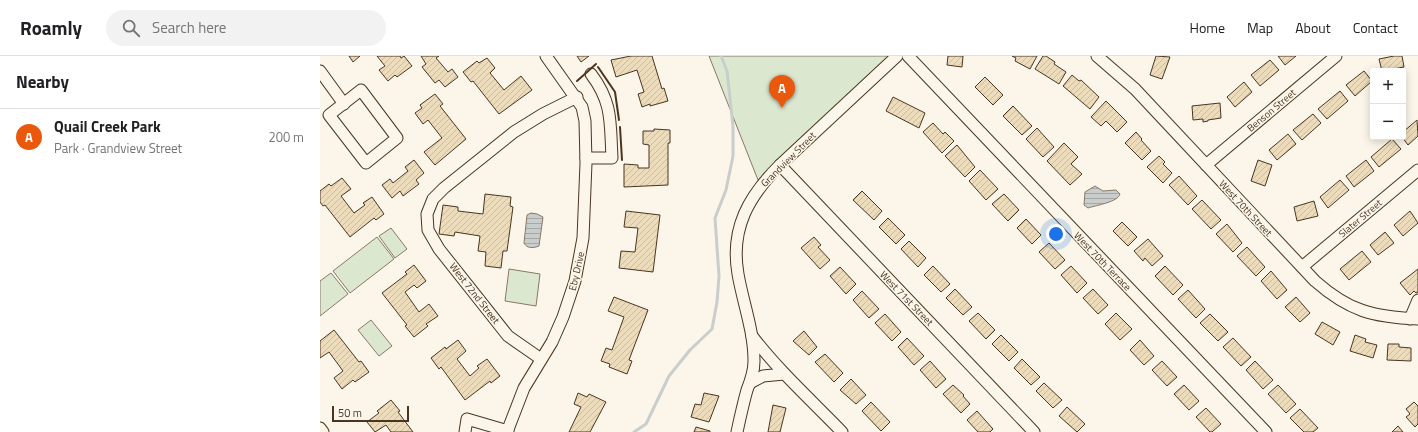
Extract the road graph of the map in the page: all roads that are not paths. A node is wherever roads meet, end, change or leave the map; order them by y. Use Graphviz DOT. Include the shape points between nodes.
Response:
graph roads {
  1 [pos="546,56"];
  2 [pos="897,56"];
  3 [pos="908,56"];
  4 [pos="1336,56"];
  5 [pos="1103,58"];
  6 [pos="320,71"];
  7 [pos="591,74"];
  8 [pos="577,97"];
  9 [pos="344,104"];
  10 [pos="586,158"];
  11 [pos="780,165"];
  12 [pos="1206,165"];
  13 [pos="1418,170"];
  14 [pos="1302,267"];
  15 [pos="1418,300"];
  16 [pos="1414,319"];
  17 [pos="752,336"];
  18 [pos="541,360"];
  19 [pos="784,374"];
  20 [pos="750,383"];
  21 [pos="320,428"];
  22 [pos="323,432"];
  23 [pos="465,432"];
  24 [pos="507,432"];
  25 [pos="737,432"];
  26 [pos="842,432"];
  27 [pos="1034,432"];
  28 [pos="1266,432"];
  1 -- 8 [label="street, Eby Drive"];
  2 -- 11 [label="street, Grandview Street"];
  3 -- 28 [label="street, West 70th Terrace"];
  4 -- 12 [label="street, Benson Street"];
  5 -- 12 [label="street, West 70th Street"];
  6 -- 9 [label="street"];
  7 -- 10 [label="street" via="601,87 608,103 612,158"];
  8 -- 10 [label="street, Eby Drive" via="585,121"];
  8 -- 18 [label="street, West 72nd Street" via="514,132 444,188 433,199 428,214 428,230 440,249 508,336"];
  9 -- 9 [label="street" via="329,115 366,163 397,138 361,90"];
  10 -- 18 [label="street, Eby Drive" via="583,238 575,281 552,342"];
  11 -- 17 [label="street, Grandview Street" via="749,202 737,237 738,275"];
  11 -- 27 [label="street, West 71st Street"];
  12 -- 14 [label="street, West 70th Street"];
  13 -- 14 [label="street, Slater Street"];
  14 -- 16 [label="street, West 70th Street" via="1333,296 1353,308 1374,314"];
  15 -- 16 [label="street"];
  17 -- 19 [label="street"];
  17 -- 20 [label="street, Grandview Street" via="754,362"];
  18 -- 24 [label="street, Eby Drive" via="524,388"];
  19 -- 20 [label="street" via="763,376"];
  19 -- 26 [label="street"];
  20 -- 25 [label="street, Grandview Street"];
  21 -- 22 [label="street"];
  23 -- 24 [label="street" via="467,419"];
}
